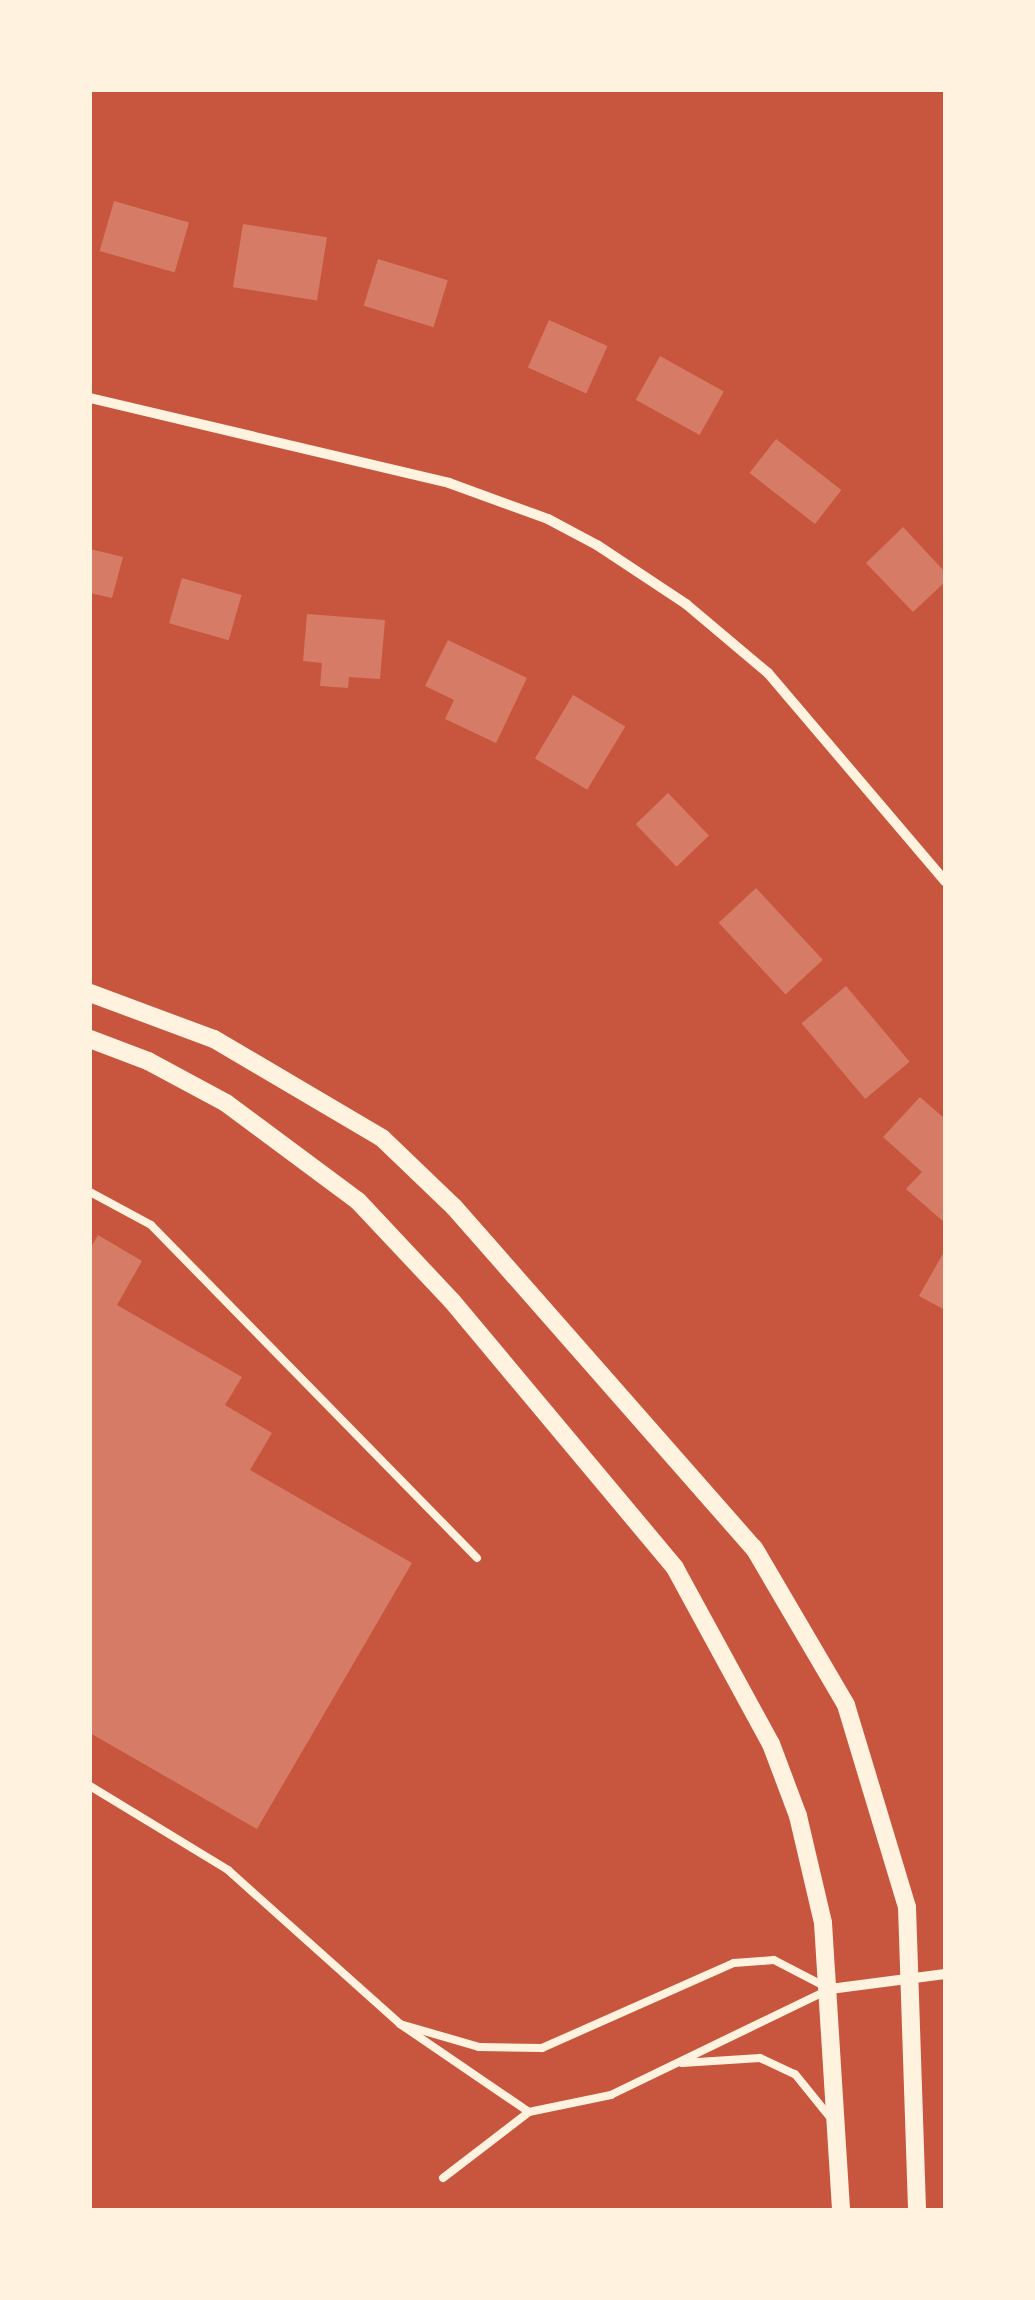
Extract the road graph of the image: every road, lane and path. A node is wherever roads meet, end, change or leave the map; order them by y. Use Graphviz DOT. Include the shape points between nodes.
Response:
graph roads {
  1 [pos="90,398"];
  2 [pos="945,881"];
  3 [pos="90,993"];
  4 [pos="90,1039"];
  5 [pos="90,1192"];
  6 [pos="476,1558"];
  7 [pos="90,1786"];
  8 [pos="945,1974"];
  9 [pos="912,1980"];
  10 [pos="830,1990"];
  11 [pos="400,2024"];
  12 [pos="673,2065"];
  13 [pos="529,2112"];
  14 [pos="836,2127"];
  15 [pos="443,2178"];
  16 [pos="841,2210"];
  17 [pos="917,2210"];
  1 -- 2 [label="street" via="449,484 548,519 596,545 686,604 768,673"];
  3 -- 9 [label="street" via="214,1039 382,1138 454,1207 754,1548 846,1705 907,1907"];
  4 -- 10 [label="street" via="226,1103 358,1200 452,1301 675,1568 778,1762 823,1923"];
  5 -- 6 [label="lane" via="150,1225"];
  7 -- 11 [label="lane" via="228,1870"];
  8 -- 9 [label="street"];
  9 -- 10 [label="street"];
  9 -- 17 [label="street"];
  10 -- 11 [label="lane" via="774,1960 734,1963 542,2048 479,2048"];
  10 -- 12 [label="lane"];
  10 -- 14 [label="street"];
  11 -- 13 [label="lane"];
  12 -- 13 [label="lane" via="611,2094"];
  12 -- 14 [label="lane" via="760,2058 794,2074"];
  13 -- 15 [label="lane"];
  14 -- 16 [label="street"];
}
